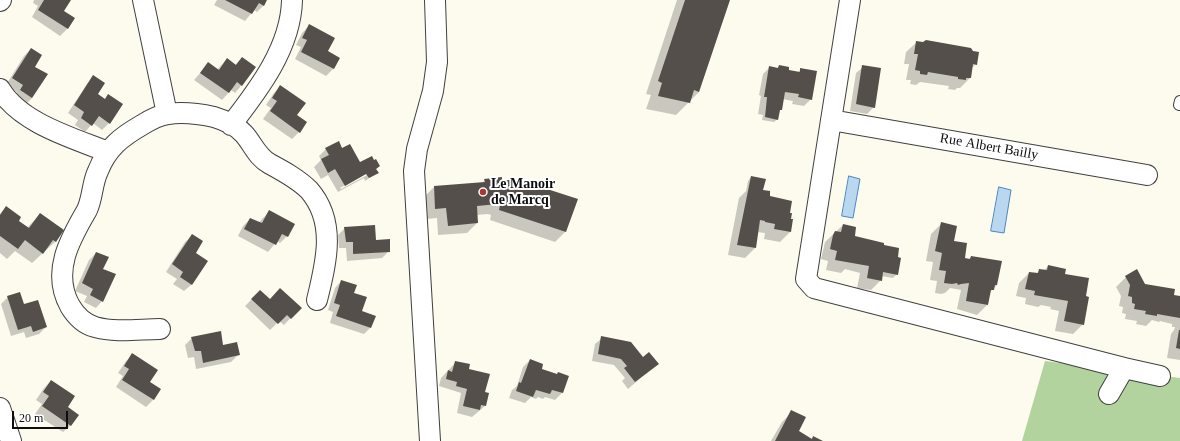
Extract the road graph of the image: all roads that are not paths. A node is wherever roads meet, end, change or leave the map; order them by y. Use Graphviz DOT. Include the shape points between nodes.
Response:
graph roads {
  1 [pos="143,0"];
  2 [pos="292,0"];
  3 [pos="435,0"];
  4 [pos="850,0"];
  5 [pos="0,89"];
  6 [pos="167,114"];
  7 [pos="831,120"];
  8 [pos="231,125"];
  9 [pos="108,152"];
  10 [pos="1147,175"];
  11 [pos="317,300"];
  12 [pos="160,329"];
  13 [pos="1124,368"];
  14 [pos="1160,376"];
  15 [pos="1109,394"];
  16 [pos="0,408"];
  17 [pos="11,441"];
  18 [pos="430,441"];
  1 -- 6 [label="street"];
  2 -- 8 [label="street" via="287,31 275,60 256,92"];
  3 -- 18 [label="street" via="438,62 434,91 417,149 414,171"];
  4 -- 7 [label="street"];
  5 -- 9 [label="street" via="9,102 25,116"];
  6 -- 8 [label="street" via="208,116"];
  6 -- 9 [label="street" via="152,119 123,136"];
  7 -- 10 [label="street, Rue Albert Bailly"];
  7 -- 13 [label="street" via="806,278 814,288"];
  8 -- 11 [label="street" via="243,133 264,161 290,175 308,190 321,210 328,244"];
  9 -- 12 [label="street" via="97,172 88,208 72,236 64,257 62,278 65,296 72,310 82,321 96,327 116,330"];
  13 -- 14 [label="street"];
  13 -- 15 [label="street"];
  16 -- 17 [label="street"];
}
